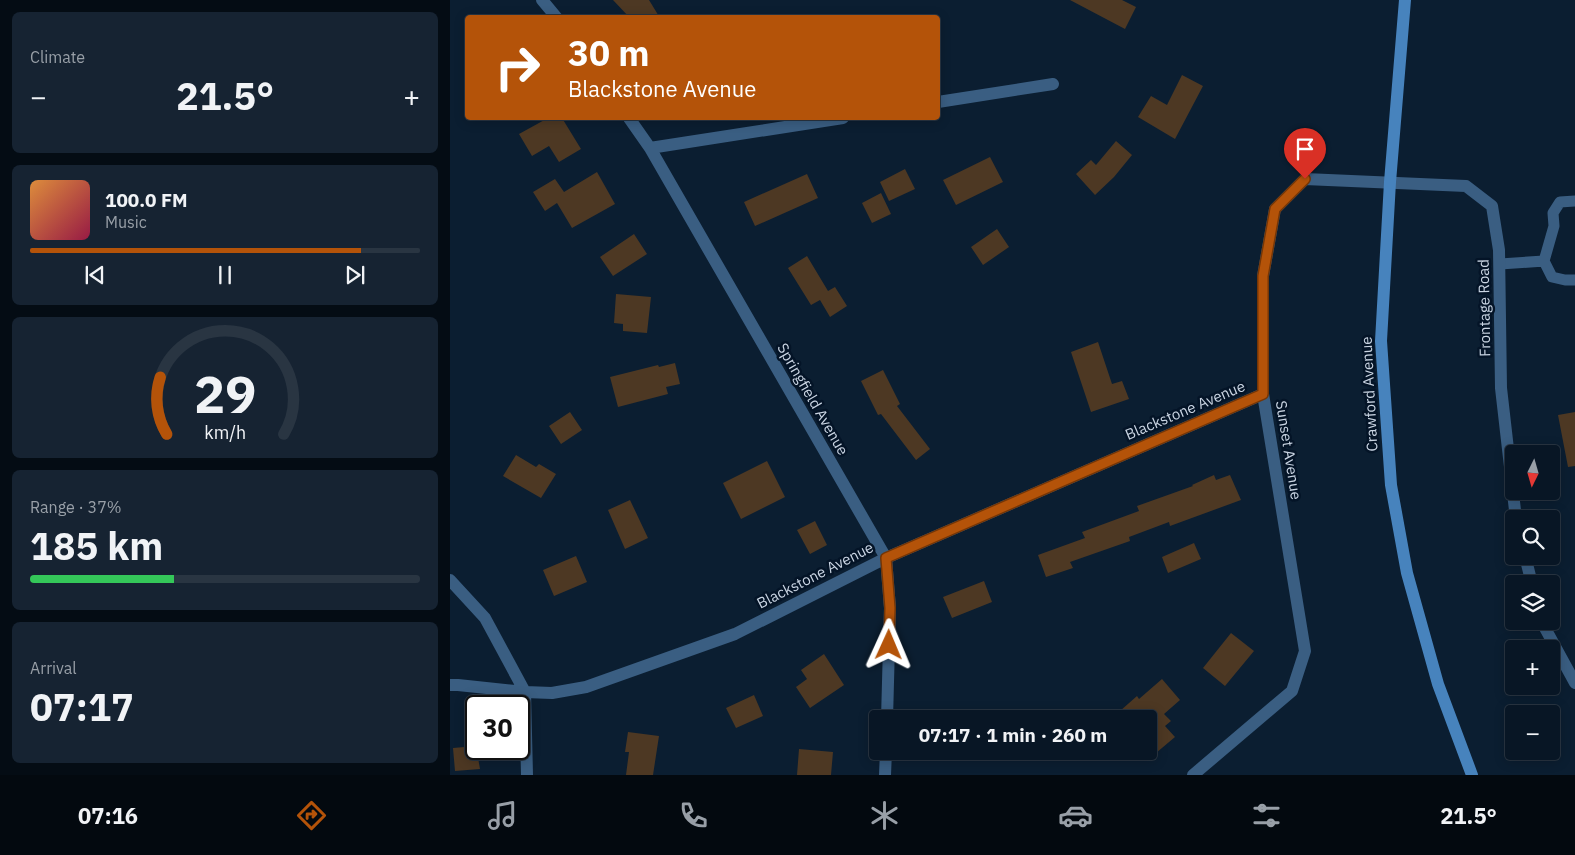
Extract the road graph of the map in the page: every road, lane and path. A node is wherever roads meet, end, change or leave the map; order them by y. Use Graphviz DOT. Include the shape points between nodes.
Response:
graph roads {
  1 [pos="542,0"];
  2 [pos="1404,0"];
  3 [pos="554,15"];
  4 [pos="1053,84"];
  5 [pos="940,102"];
  6 [pos="630,120"];
  7 [pos="830,120"];
  8 [pos="650,148"];
  9 [pos="1390,182"];
  10 [pos="1575,201"];
  11 [pos="1544,261"];
  12 [pos="1500,264"];
  13 [pos="1575,280"];
  14 [pos="1263,394"];
  15 [pos="1515,510"];
  16 [pos="886,558"];
  17 [pos="450,580"];
  18 [pos="1547,630"];
  19 [pos="1575,683"];
  20 [pos="450,685"];
  21 [pos="524,692"];
  22 [pos="887,710"];
  23 [pos="886,760"];
  24 [pos="527,775"];
  25 [pos="885,775"];
  26 [pos="1193,775"];
  27 [pos="1472,775"];
  1 -- 3 [label="street"];
  2 -- 9 [label="main road, Crawford Avenue"];
  4 -- 5 [label="street"];
  6 -- 8 [label="street, Springfield Avenue"];
  7 -- 8 [label="street"];
  8 -- 16 [label="street, Springfield Avenue"];
  9 -- 12 [label="street, Frontage Road" via="1466,186 1492,206"];
  9 -- 14 [label="street, Sunset Avenue" via="1305,179 1275,209 1263,276"];
  9 -- 27 [label="main road, Crawford Avenue" via="1381,341 1391,485 1407,573 1438,684"];
  10 -- 11 [label="lane" via="1560,202 1553,213 1554,226"];
  11 -- 12 [label="lane"];
  11 -- 13 [label="lane" via="1552,277"];
  12 -- 15 [label="street, Frontage Road" via="1501,388"];
  14 -- 16 [label="street, Blackstone Avenue"];
  14 -- 26 [label="street, Sunset Avenue" via="1305,651 1292,691"];
  16 -- 21 [label="street, Blackstone Avenue" via="735,634 586,687 552,693"];
  16 -- 22 [label="street, Springfield Avenue" via="890,608"];
  17 -- 21 [label="street" via="485,618"];
  18 -- 19 [label="street"];
  20 -- 21 [label="street, Blackstone Avenue"];
  21 -- 24 [label="street"];
  23 -- 25 [label="street"];
}
